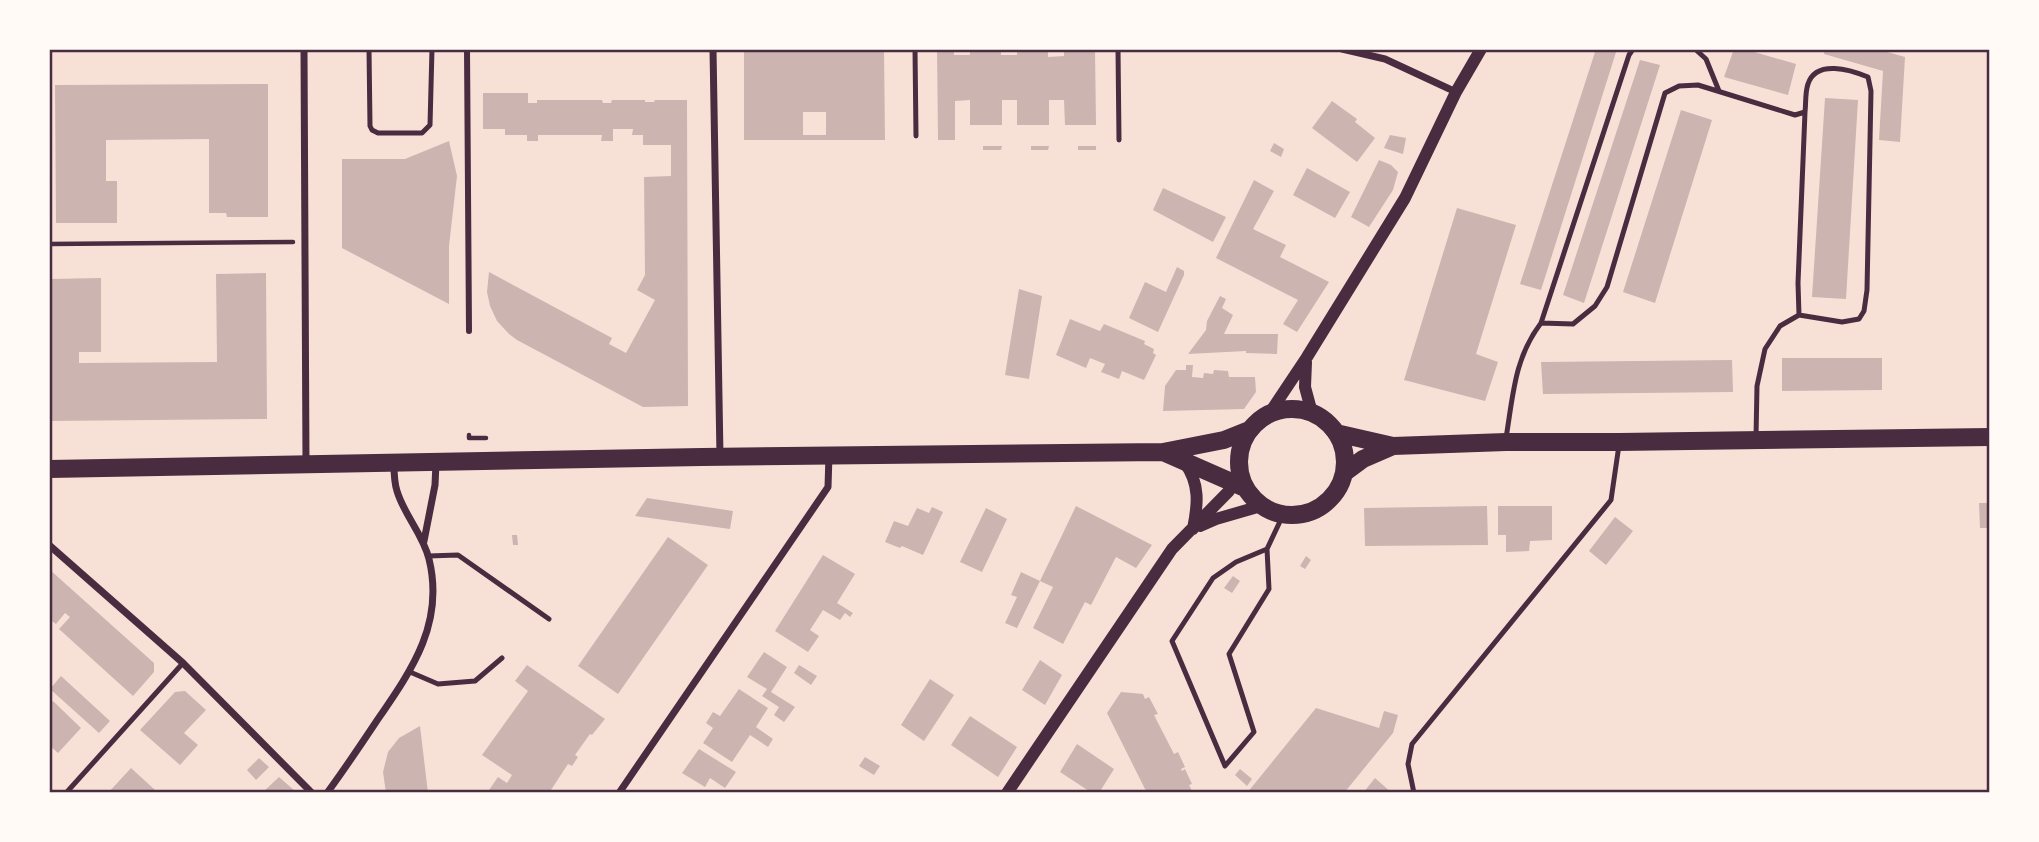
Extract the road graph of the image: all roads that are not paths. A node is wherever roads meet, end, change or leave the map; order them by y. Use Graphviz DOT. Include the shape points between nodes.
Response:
graph roads {
  1 [pos="304,49"];
  2 [pos="369,49"];
  3 [pos="432,49"];
  4 [pos="467,49"];
  5 [pos="713,49"];
  6 [pos="915,49"];
  7 [pos="1118,49"];
  8 [pos="1342,49"];
  9 [pos="1482,49"];
  10 [pos="1633,49"];
  11 [pos="1695,49"];
  12 [pos="1719,91"];
  13 [pos="1455,92"];
  14 [pos="1805,112"];
  15 [pos="916,136"];
  16 [pos="1119,141"];
  17 [pos="1799,316"];
  18 [pos="1541,323"];
  19 [pos="469,331"];
  20 [pos="1307,357"];
  21 [pos="1312,413"];
  22 [pos="1269,414"];
  23 [pos="1249,430"];
  24 [pos="1336,433"];
  25 [pos="1990,437"];
  26 [pos="1756,441"];
  27 [pos="1506,442"];
  28 [pos="1619,442"];
  29 [pos="1393,446"];
  30 [pos="1163,452"];
  31 [pos="829,455"];
  32 [pos="720,456"];
  33 [pos="1182,459"];
  34 [pos="436,461"];
  35 [pos="393,462"];
  36 [pos="306,464"];
  37 [pos="49,469"];
  38 [pos="1344,473"];
  39 [pos="1239,480"];
  40 [pos="1261,506"];
  41 [pos="1283,515"];
  42 [pos="1193,529"];
  43 [pos="424,542"];
  44 [pos="49,545"];
  45 [pos="1267,550"];
  46 [pos="428,556"];
  47 [pos="549,619"];
  48 [pos="502,658"];
  49 [pos="183,663"];
  50 [pos="410,672"];
  51 [pos="66,793"];
  52 [pos="312,793"];
  53 [pos="327,793"];
  54 [pos="619,793"];
  55 [pos="1007,793"];
  56 [pos="1414,793"];
  1 -- 36 [label="street"];
  2 -- 3 [label="lane" via="372,130 422,133 430,125"];
  4 -- 19 [label="street"];
  5 -- 32 [label="street"];
  6 -- 15 [label="lane"];
  7 -- 16 [label="lane"];
  8 -- 13 [label="street" via="1385,59"];
  9 -- 13 [label="street"];
  10 -- 18 [label="lane"];
  11 -- 12 [label="lane" via="1706,60"];
  12 -- 14 [label="lane" via="1795,115"];
  12 -- 18 [label="lane" via="1698,85 1679,86 1665,93 1607,287 1595,306 1573,324"];
  13 -- 20 [label="street" via="1405,198"];
  14 -- 17 [label="lane"];
  14 -- 17 [label="lane" via="1808,82 1818,72 1826,68 1868,78 1864,311 1859,319 1842,322"];
  17 -- 26 [label="lane" via="1780,326 1765,349 1757,386"];
  18 -- 27 [label="lane" via="1516,371"];
  20 -- 21 [label="street" via="1305,387"];
  20 -- 22 [label="street"];
  21 -- 22 [label="main road" via="1292,409"];
  21 -- 24 [label="main road"];
  22 -- 23 [label="main road"];
  23 -- 30 [label="main road"];
  23 -- 39 [label="main road" via="1242,443"];
  24 -- 29 [label="main road"];
  24 -- 38 [label="main road" via="1345,459"];
  25 -- 26 [label="main road"];
  26 -- 28 [label="main road"];
  27 -- 28 [label="main road"];
  27 -- 29 [label="main road"];
  28 -- 56 [label="lane" via="1611,500 1412,744 1408,764"];
  29 -- 38 [label="main road" via="1363,458"];
  30 -- 31 [label="main road"];
  30 -- 33 [label="main road"];
  31 -- 32 [label="main road"];
  31 -- 54 [label="street" via="828,487"];
  32 -- 34 [label="main road"];
  33 -- 39 [label="main road"];
  33 -- 42 [label="street" via="1197,489"];
  34 -- 35 [label="main road"];
  34 -- 43 [label="street"];
  35 -- 36 [label="main road"];
  35 -- 43 [label="street" via="397,490"];
  36 -- 37 [label="main road"];
  38 -- 41 [label="main road" via="1322,506"];
  39 -- 40 [label="main road"];
  39 -- 42 [label="street"];
  40 -- 41 [label="main road"];
  40 -- 42 [label="street"];
  41 -- 45 [label="lane"];
  42 -- 55 [label="street" via="1172,549"];
  43 -- 46 [label="street"];
  44 -- 49 [label="street"];
  45 -- 45 [label="lane" via="1236,562 1213,578 1172,641 1225,766 1254,732 1229,654 1269,589"];
  46 -- 47 [label="lane" via="458,555"];
  46 -- 50 [label="street" via="433,578 431,612"];
  48 -- 50 [label="lane" via="475,681 438,684"];
  49 -- 51 [label="lane"];
  49 -- 52 [label="street"];
  50 -- 53 [label="street"];
}
